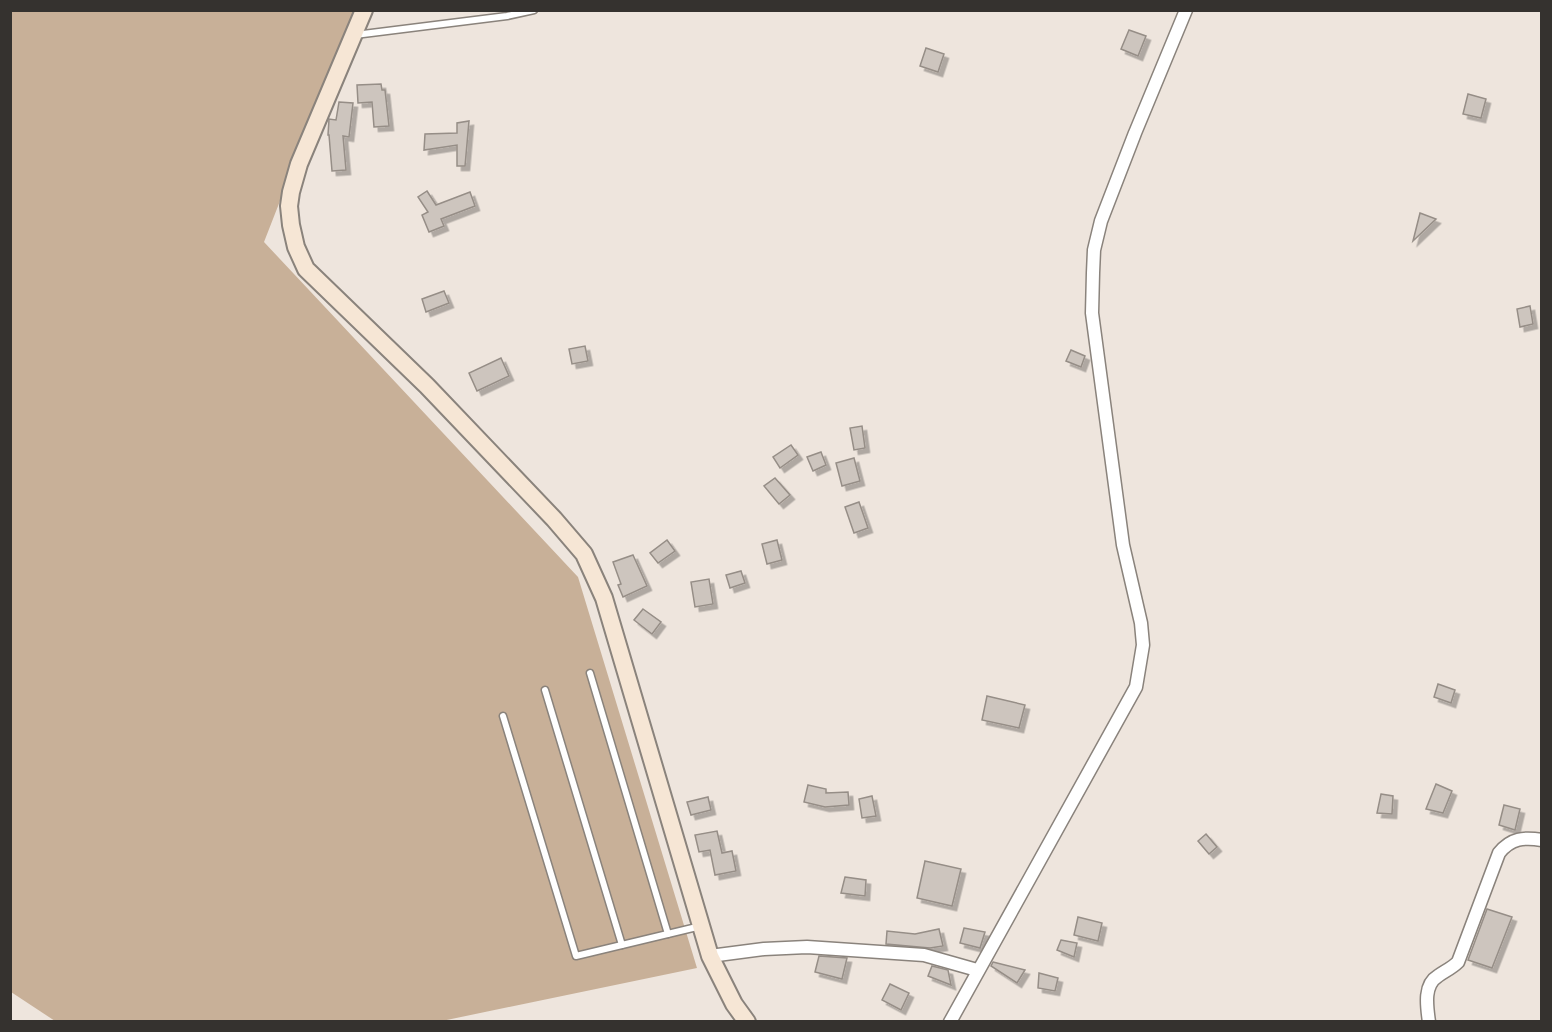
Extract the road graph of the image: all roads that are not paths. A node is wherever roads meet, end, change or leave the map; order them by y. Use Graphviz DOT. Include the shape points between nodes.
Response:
graph roads {
  1 [pos="364,10"];
  2 [pos="534,10"];
  3 [pos="1186,10"];
  4 [pos="354,35"];
  5 [pos="590,673"];
  6 [pos="545,690"];
  7 [pos="503,716"];
  8 [pos="1542,840"];
  9 [pos="701,926"];
  10 [pos="668,934"];
  11 [pos="622,945"];
  12 [pos="710,956"];
  13 [pos="977,970"];
  14 [pos="747,1022"];
  15 [pos="950,1022"];
  16 [pos="1429,1022"];
  1 -- 4 [label="street"];
  2 -- 4 [label="lane"];
  3 -- 13 [label="street" via="1101,221 1094,250 1092,313 1123,545 1141,623 1143,645 1136,687"];
  4 -- 9 [label="street" via="299,164 291,192 289,206 296,247 306,269 428,386 584,554 604,598"];
  5 -- 10 [label="lane"];
  6 -- 11 [label="lane"];
  7 -- 11 [label="lane" via="576,956"];
  8 -- 16 [label="street" via="1521,838 1499,853 1458,962 1429,986"];
  9 -- 10 [label="lane"];
  9 -- 12 [label="street"];
  10 -- 11 [label="lane"];
  12 -- 13 [label="street" via="807,947 924,955"];
  12 -- 14 [label="street"];
  13 -- 15 [label="street"];
}
